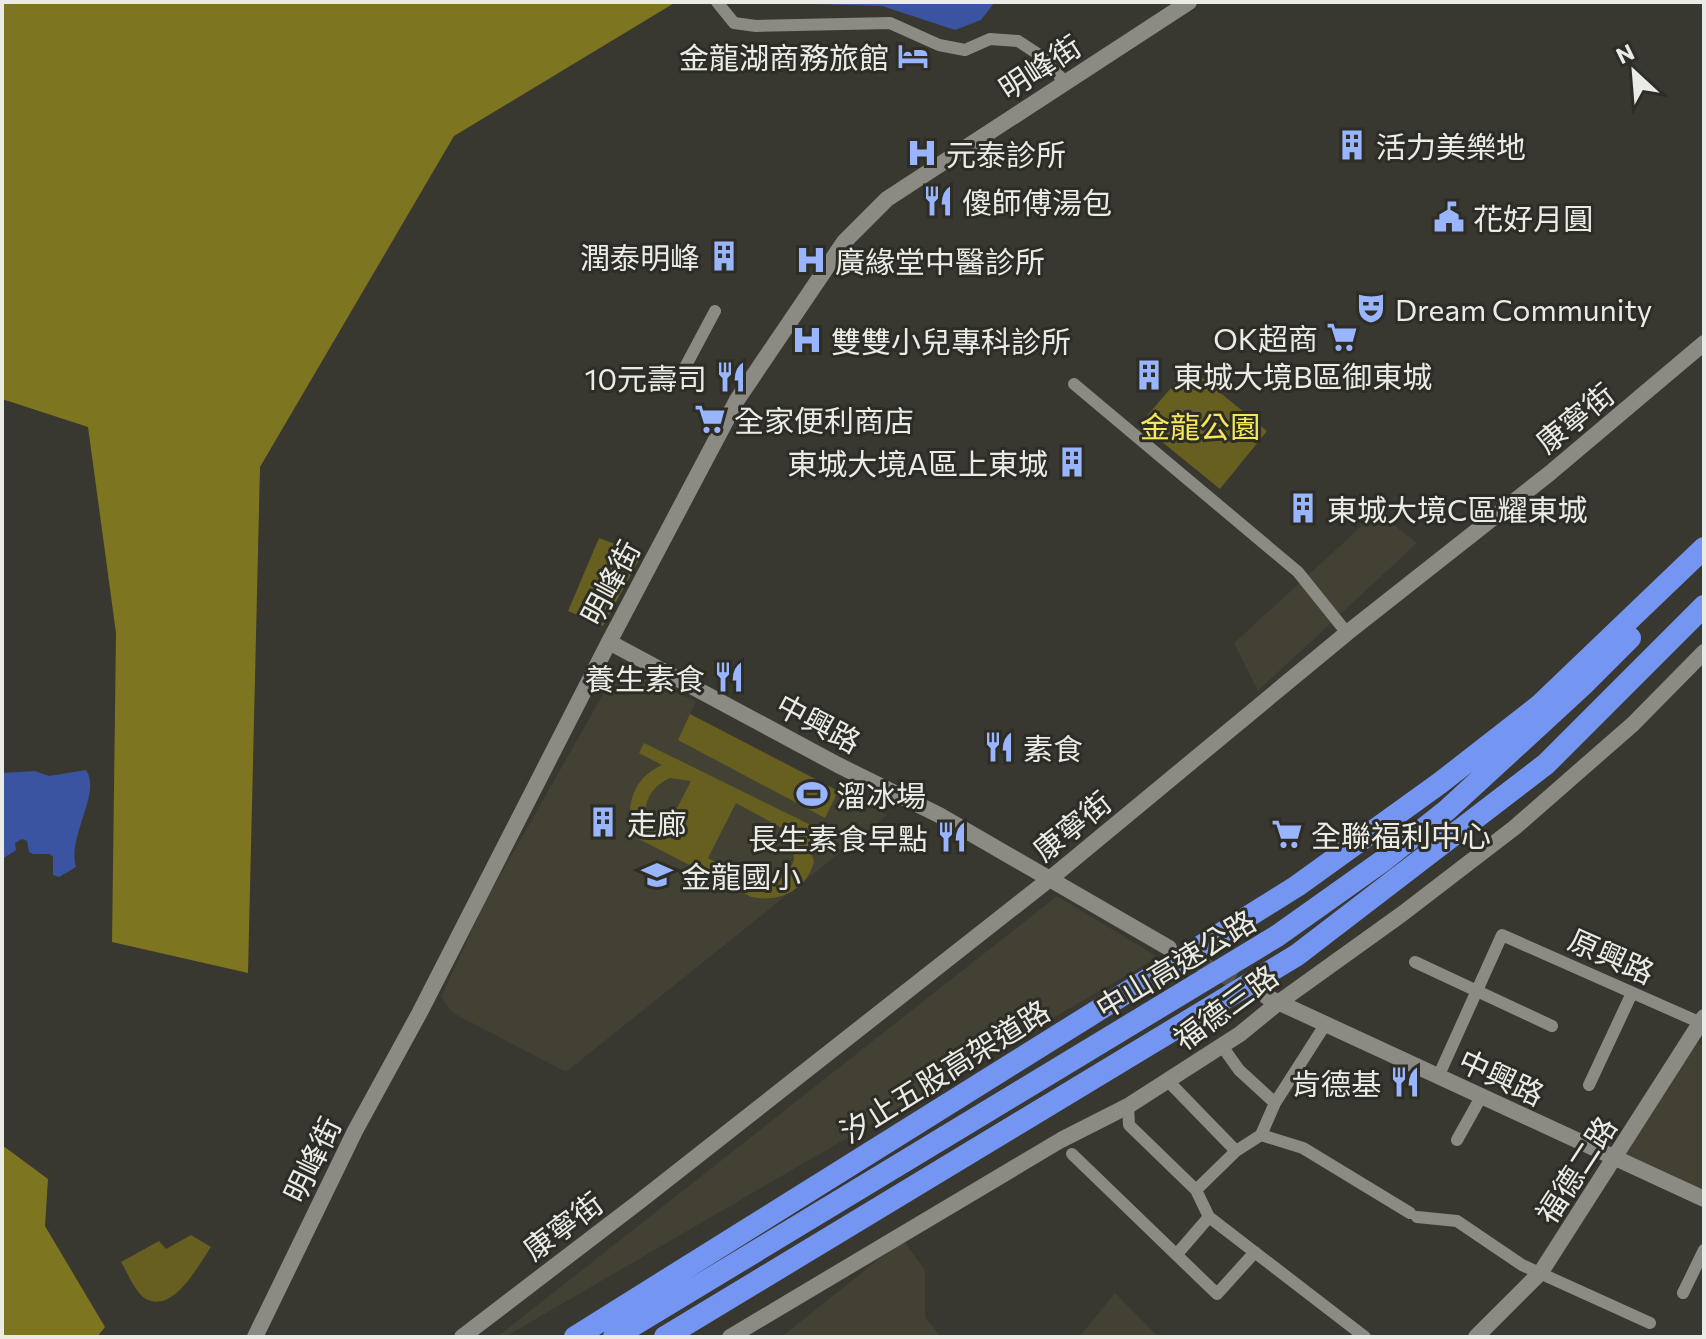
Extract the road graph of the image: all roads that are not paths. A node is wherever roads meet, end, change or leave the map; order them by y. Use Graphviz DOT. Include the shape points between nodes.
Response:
graph roads {
  1 [pos="717,2"];
  2 [pos="1189,2"];
  3 [pos="1065,82"];
  4 [pos="715,311"];
  5 [pos="1704,343"];
  6 [pos="683,371"];
  7 [pos="1074,384"];
  8 [pos="1704,548"];
  9 [pos="1704,558"];
  10 [pos="1704,606"];
  11 [pos="1347,633"];
  12 [pos="609,642"];
  13 [pos="1704,652"];
  14 [pos="1051,878"];
  15 [pos="1169,948"];
  16 [pos="1415,962"];
  17 [pos="1477,990"];
  18 [pos="1632,993"];
  19 [pos="1272,1000"];
  20 [pos="1702,1020"];
  21 [pos="1325,1025"];
  22 [pos="1552,1026"];
  23 [pos="1222,1046"];
  24 [pos="1438,1077"];
  25 [pos="1168,1081"];
  26 [pos="1589,1085"];
  27 [pos="1481,1097"];
  28 [pos="1275,1103"];
  29 [pos="1128,1106"];
  30 [pos="1261,1135"];
  31 [pos="1457,1140"];
  32 [pos="1236,1151"];
  33 [pos="1072,1154"];
  34 [pos="1615,1158"];
  35 [pos="1196,1190"];
  36 [pos="1704,1199"];
  37 [pos="1209,1217"];
  38 [pos="1704,1250"];
  39 [pos="1255,1252"];
  40 [pos="1177,1254"];
  41 [pos="1541,1272"];
  42 [pos="1683,1293"];
  43 [pos="1650,1323"];
  44 [pos="255,1337"];
  45 [pos="462,1337"];
  46 [pos="575,1337"];
  47 [pos="614,1337"];
  48 [pos="665,1337"];
  49 [pos="730,1337"];
  50 [pos="1365,1337"];
  51 [pos="1476,1337"];
  1 -- 3 [label="street" via="734,23 756,26 890,23 939,45 965,50 990,39 1018,41"];
  2 -- 3 [label="street, 明峰街"];
  3 -- 12 [label="street, 明峰街" via="887,199 844,242 737,400"];
  4 -- 6 [label="street"];
  5 -- 11 [label="street, 康寧街"];
  7 -- 11 [label="street" via="1298,572"];
  8 -- 46 [label="highway, 汐止五股高架道路" via="1540,705 1297,886"];
  9 -- 47 [label="highway, 中山高速公路" via="1573,695 1447,810 1372,869 1164,1007"];
  10 -- 48 [label="highway, 中山高速公路" via="1546,764 1297,955"];
  11 -- 14 [label="street, 康寧街"];
  12 -- 14 [label="street, 中興路"];
  12 -- 44 [label="street, 明峰街" via="355,1131"];
  13 -- 19 [label="street, 福德三路" via="1633,724 1514,828 1402,914"];
  14 -- 15 [label="street, 中興路"];
  14 -- 45 [label="street, 康寧街"];
  16 -- 17 [label="street"];
  17 -- 18 [label="street, 原興路" via="1502,935"];
  17 -- 22 [label="street"];
  17 -- 24 [label="street"];
  18 -- 20 [label="street, 原興路"];
  18 -- 26 [label="street"];
  19 -- 21 [label="street, 中興路"];
  19 -- 23 [label="street, 福德三路"];
  20 -- 34 [label="street, 福德二路"];
  21 -- 24 [label="street, 中興路"];
  21 -- 28 [label="street"];
  23 -- 25 [label="street, 福德三路"];
  23 -- 28 [label="street"];
  24 -- 27 [label="street, 中興路"];
  25 -- 29 [label="street, 福德三路"];
  25 -- 32 [label="street"];
  27 -- 31 [label="street"];
  27 -- 34 [label="street, 中興路"];
  28 -- 30 [label="street"];
  29 -- 35 [label="street" via="1129,1125"];
  29 -- 49 [label="street, 福德三路" via="1061,1140"];
  30 -- 32 [label="street"];
  30 -- 41 [label="street" via="1303,1148 1413,1215 1457,1221"];
  32 -- 35 [label="street"];
  33 -- 40 [label="street"];
  34 -- 36 [label="street, 中興路"];
  34 -- 41 [label="street, 福德二路"];
  35 -- 37 [label="street"];
  37 -- 39 [label="street"];
  37 -- 40 [label="street"];
  38 -- 42 [label="street"];
  39 -- 40 [label="street" via="1217,1294"];
  39 -- 50 [label="street"];
  41 -- 43 [label="street"];
  41 -- 51 [label="street, 福德二路"];
}
